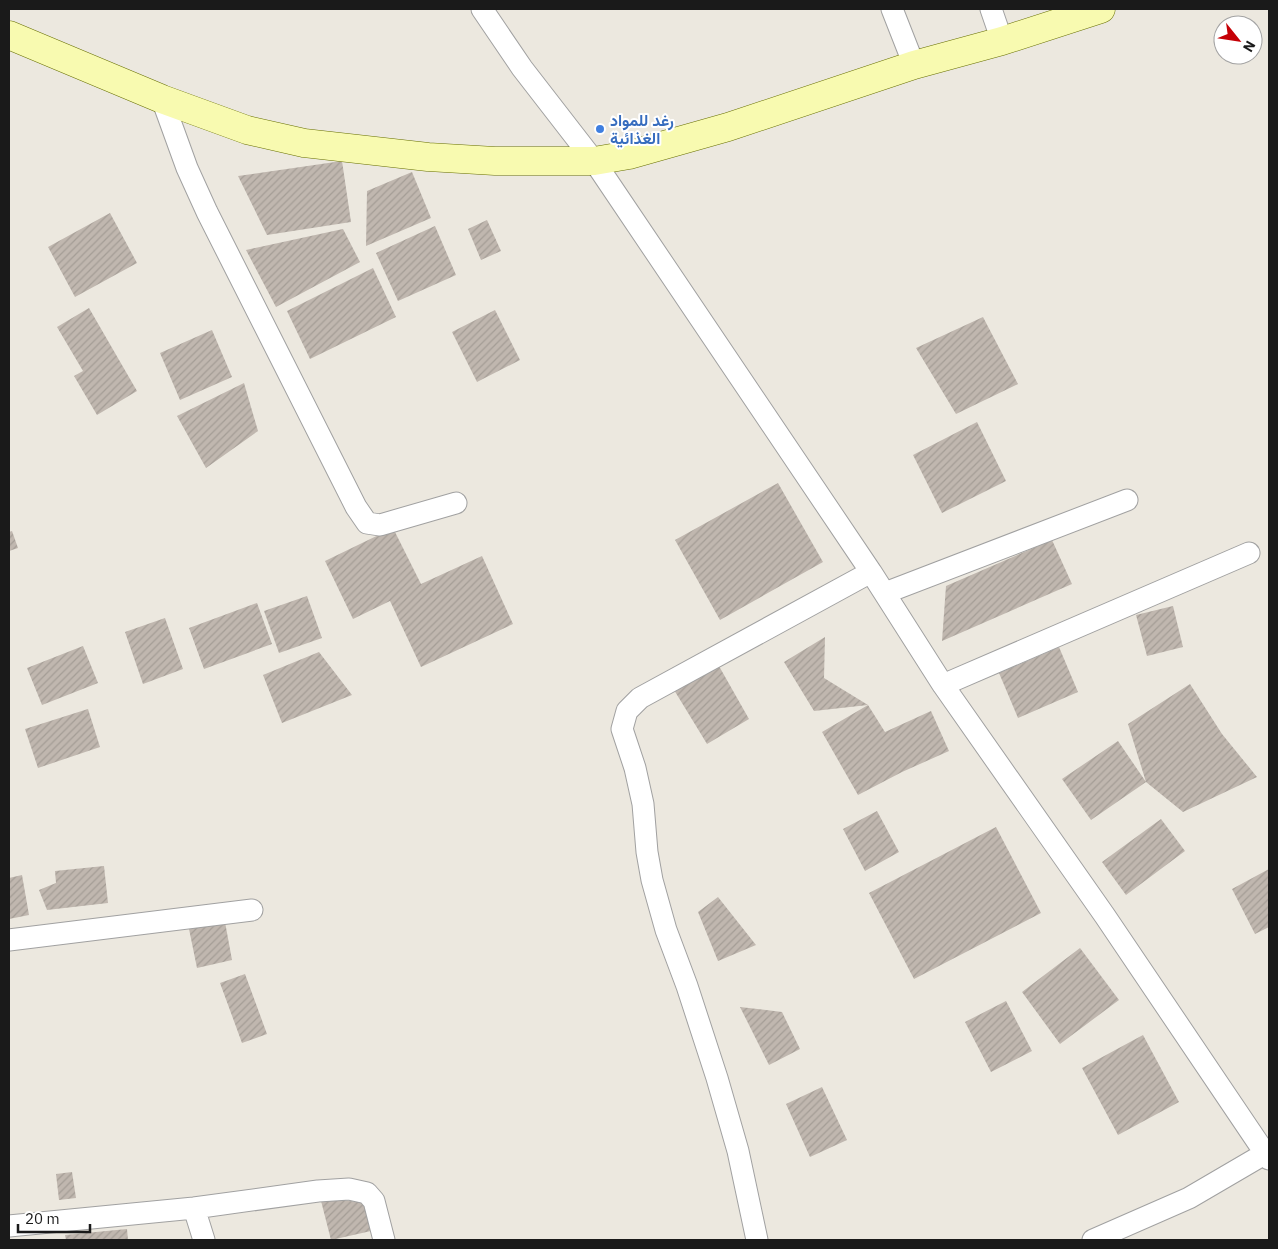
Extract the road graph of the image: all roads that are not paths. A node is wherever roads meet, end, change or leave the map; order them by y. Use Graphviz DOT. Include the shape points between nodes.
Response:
graph roads {
  1 [pos="482,9"];
  2 [pos="892,9"];
  3 [pos="991,9"];
  4 [pos="1101,9"];
  5 [pos="9,35"];
  6 [pos="1002,41"];
  7 [pos="914,64"];
  8 [pos="162,99"];
  9 [pos="594,161"];
  10 [pos="1127,500"];
  11 [pos="456,503"];
  12 [pos="1249,553"];
  13 [pos="871,572"];
  14 [pos="884,593"];
  15 [pos="943,685"];
  16 [pos="252,910"];
  17 [pos="9,940"];
  18 [pos="1268,1156"];
  19 [pos="194,1208"];
  20 [pos="9,1226"];
  21 [pos="204,1240"];
  22 [pos="384,1240"];
  23 [pos="757,1240"];
  24 [pos="1093,1240"];
  1 -- 9 [label="street" via="522,68"];
  2 -- 7 [label="street"];
  3 -- 6 [label="street"];
  4 -- 6 [label="street"];
  5 -- 8 [label="street"];
  6 -- 7 [label="street"];
  7 -- 9 [label="street" via="728,127 629,155"];
  8 -- 9 [label="street" via="247,130 304,143 495,162"];
  8 -- 11 [label="street" via="207,212 356,507 368,524 380,525"];
  9 -- 13 [label="street"];
  10 -- 14 [label="street"];
  12 -- 15 [label="street"];
  13 -- 14 [label="street"];
  13 -- 23 [label="street" via="640,698 627,711 622,729 643,804 652,880 717,1078 738,1151"];
  14 -- 15 [label="street"];
  15 -- 18 [label="street"];
  16 -- 17 [label="street"];
  18 -- 24 [label="street" via="1189,1198"];
  19 -- 20 [label="street"];
  19 -- 21 [label="street"];
  19 -- 22 [label="street" via="349,1189 367,1193 374,1201"];
}
